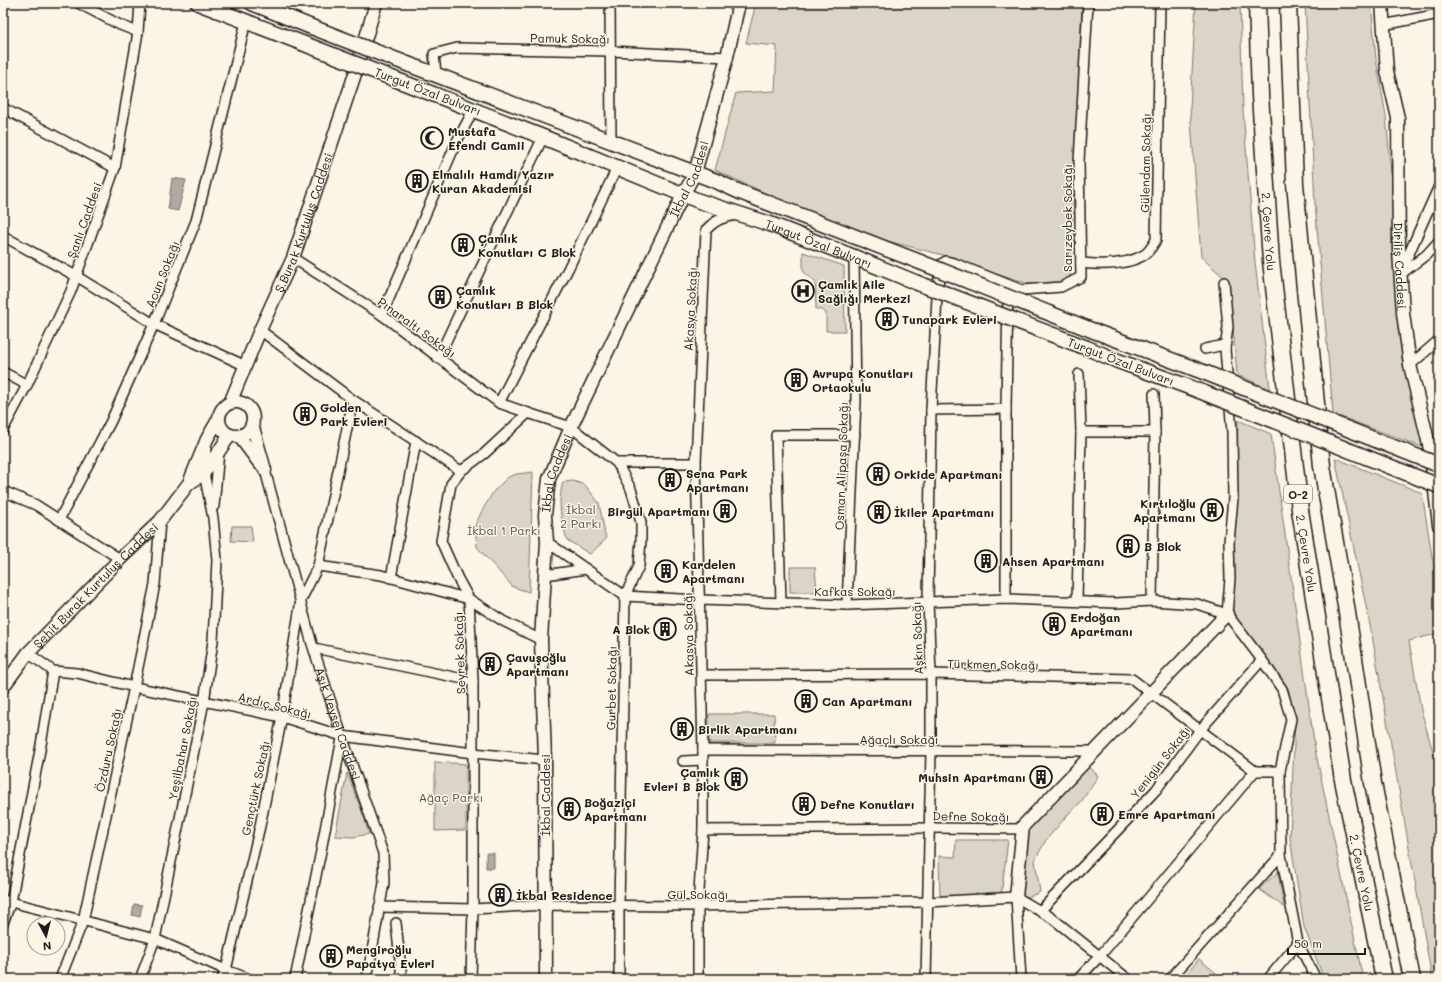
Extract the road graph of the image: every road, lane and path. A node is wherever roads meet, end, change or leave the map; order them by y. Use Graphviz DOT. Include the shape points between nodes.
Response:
graph roads {
  1 [pos="78,3"];
  2 [pos="140,3"];
  3 [pos="198,3"];
  4 [pos="252,3"];
  5 [pos="376,3"];
  6 [pos="610,3"];
  7 [pos="739,3"];
  8 [pos="1088,3"];
  9 [pos="1160,3"];
  10 [pos="1257,3"];
  11 [pos="1288,3"];
  12 [pos="1382,3"];
  13 [pos="1439,14"];
  14 [pos="246,22"];
  15 [pos="1383,25"];
  16 [pos="138,32"];
  17 [pos="611,51"];
  18 [pos="727,57"];
  19 [pos="436,74"];
  20 [pos="3,108"];
  21 [pos="474,109"];
  22 [pos="543,137"];
  23 [pos="611,141"];
  24 [pos="115,168"];
  25 [pos="617,168"];
  26 [pos="695,173"];
  27 [pos="1439,186"];
  28 [pos="683,195"];
  29 [pos="739,215"];
  30 [pos="3,236"];
  31 [pos="1439,241"];
  32 [pos="854,257"];
  33 [pos="293,258"];
  34 [pos="1081,263"];
  35 [pos="1400,275"];
  36 [pos="76,276"];
  37 [pos="1224,282"];
  38 [pos="1008,285"];
  39 [pos="937,297"];
  40 [pos="382,315"];
  41 [pos="154,324"];
  42 [pos="260,330"];
  43 [pos="1439,340"];
  44 [pos="1225,348"];
  45 [pos="1205,349"];
  46 [pos="438,358"];
  47 [pos="1410,365"];
  48 [pos="244,370"];
  49 [pos="3,372"];
  50 [pos="1079,374"];
  51 [pos="27,385"];
  52 [pos="1154,394"];
  53 [pos="353,400"];
  54 [pos="230,403"];
  55 [pos="499,403"];
  56 [pos="247,406"];
  57 [pos="1006,408"];
  58 [pos="931,410"];
  59 [pos="528,414"];
  60 [pos="218,420"];
  61 [pos="252,424"];
  62 [pos="571,427"];
  63 [pos="3,430"];
  64 [pos="1081,432"];
  65 [pos="1155,432"];
  66 [pos="855,435"];
  67 [pos="234,436"];
  68 [pos="207,439"];
  69 [pos="416,441"];
  70 [pos="1434,447"];
  71 [pos="219,450"];
  72 [pos="617,463"];
  73 [pos="696,463"];
  74 [pos="1439,465"];
  75 [pos="265,470"];
  76 [pos="461,471"];
  77 [pos="204,473"];
  78 [pos="189,483"];
  79 [pos="1439,486"];
  80 [pos="3,491"];
  81 [pos="213,518"];
  82 [pos="59,520"];
  83 [pos="160,521"];
  84 [pos="1439,525"];
  85 [pos="546,542"];
  86 [pos="120,559"];
  87 [pos="318,566"];
  88 [pos="586,570"];
  89 [pos="545,575"];
  90 [pos="392,578"];
  91 [pos="625,596"];
  92 [pos="301,600"];
  93 [pos="469,600"];
  94 [pos="700,600"];
  95 [pos="1006,600"];
  96 [pos="1077,601"];
  97 [pos="1152,601"];
  98 [pos="781,602"];
  99 [pos="928,602"];
  100 [pos="847,605"];
  101 [pos="1227,614"];
  102 [pos="541,640"];
  103 [pos="314,648"];
  104 [pos="28,653"];
  105 [pos="1262,660"];
  106 [pos="53,670"];
  107 [pos="930,674"];
  108 [pos="701,675"];
  109 [pos="473,681"];
  110 [pos="3,687"];
  111 [pos="134,687"];
  112 [pos="1151,693"];
  113 [pos="204,702"];
  114 [pos="282,717"];
  115 [pos="1200,730"];
  116 [pos="342,736"];
  117 [pos="703,750"];
  118 [pos="931,751"];
  119 [pos="1095,751"];
  120 [pos="473,753"];
  121 [pos="545,760"];
  122 [pos="703,760"];
  123 [pos="683,761"];
  124 [pos="1255,771"];
  125 [pos="1280,771"];
  126 [pos="930,828"];
  127 [pos="1023,829"];
  128 [pos="703,830"];
  129 [pos="1281,855"];
  130 [pos="1016,897"];
  131 [pos="7,901"];
  132 [pos="928,902"];
  133 [pos="546,905"];
  134 [pos="619,906"];
  135 [pos="698,906"];
  136 [pos="379,907"];
  137 [pos="473,909"];
  138 [pos="1040,911"];
  139 [pos="83,921"];
  140 [pos="3,923"];
  141 [pos="396,923"];
  142 [pos="155,939"];
  143 [pos="1298,943"];
  144 [pos="1099,957"];
  145 [pos="226,970"];
  146 [pos="60,979"];
  147 [pos="140,979"];
  148 [pos="222,979"];
  149 [pos="250,979"];
  150 [pos="295,979"];
  151 [pos="367,979"];
  152 [pos="402,979"];
  153 [pos="471,979"];
  154 [pos="546,979"];
  155 [pos="619,979"];
  156 [pos="698,979"];
  157 [pos="926,979"];
  158 [pos="1021,979"];
  159 [pos="1078,979"];
  160 [pos="1128,979"];
  161 [pos="1170,979"];
  162 [pos="1268,979"];
  163 [pos="1316,979"];
  164 [pos="1384,979"];
  165 [pos="1412,979"];
  1 -- 16 [label="street"];
  2 -- 16 [label="street, Şanlı Caddesi"];
  3 -- 14 [label="main road, Turgut Özal Bulvarı"];
  4 -- 19 [label="main road, Turgut Özal Bulvarı, bridge"];
  5 -- 33 [label="street, Ş.Burak Kurtuluş Caddesi" via="357,68"];
  6 -- 17 [label="street"];
  7 -- 18 [label="street, İkbal Caddesi"];
  8 -- 34 [label="street, Sarızeybek Sokağı" via="1079,161"];
  9 -- 34 [label="street, Gülendam Sokağı" via="1156,240 1145,255 1132,260 1102,265"];
  10 -- 164 [label="highway, 2. Çevre Yolu / O-2" via="1260,102 1271,261 1300,510 1343,780"];
  11 -- 165 [label="highway, O-2" via="1295,184 1322,466 1373,783"];
  12 -- 15 [label="street, Diriliş Caddesi"];
  13 -- 15 [label="street"];
  14 -- 21 [label="main road, Turgut Özal Bulvarı, bridge"];
  14 -- 41 [label="street, Acun Sokağı" via="196,221"];
  15 -- 35 [label="street, Diriliş Caddesi" via="1388,70 1398,118"];
  16 -- 24 [label="street, Şanlı Caddesi"];
  17 -- 18 [label="street, Pamuk Sokağı"];
  17 -- 19 [label="street, Pamuk Sokağı" via="457,48 434,54"];
  17 -- 23 [label="street"];
  18 -- 26 [label="street, İkbal Caddesi"];
  19 -- 23 [label="main road, Turgut Özal Bulvarı"];
  20 -- 24 [label="street"];
  21 -- 22 [label="main road, Turgut Özal Bulvarı"];
  21 -- 40 [label="street"];
  22 -- 25 [label="main road, Turgut Özal Bulvarı"];
  22 -- 46 [label="street"];
  23 -- 26 [label="main road, Turgut Özal Bulvarı"];
  24 -- 36 [label="street, Şanlı Caddesi"];
  25 -- 28 [label="main road, Turgut Özal Bulvarı"];
  25 -- 55 [label="street"];
  26 -- 28 [label="street, İkbal Caddesi"];
  26 -- 74 [label="main road, Turgut Özal Bulvarı, bridge"];
  27 -- 35 [label="street"];
  28 -- 29 [label="main road, Turgut Özal Bulvarı"];
  28 -- 62 [label="street, İkbal Caddesi"];
  29 -- 32 [label="main road, Turgut Özal Bulvarı" via="770,224"];
  29 -- 73 [label="street, Akasya Sokağı" via="721,218 706,230"];
  30 -- 36 [label="street"];
  31 -- 35 [label="street" via="1426,255"];
  32 -- 66 [label="street, Osman Alipaşa Sokağı"];
  32 -- 79 [label="main road, Turgut Özal Bulvarı, bridge"];
  33 -- 40 [label="street, Pınaraltı Sokağı"];
  33 -- 42 [label="street, Ş.Burak Kurtuluş Caddesi"];
  34 -- 38 [label="street, Sarızeybek Sokağı" via="1081,277 1061,287 1022,290"];
  35 -- 47 [label="street, Diriliş Caddesi"];
  36 -- 41 [label="street"];
  36 -- 51 [label="street, Şanlı Caddesi"];
  37 -- 44 [label="street" via="1228,326"];
  38 -- 39 [label="street, Sarızeybek Sokağı" via="946,261 940,265"];
  38 -- 57 [label="street"];
  39 -- 58 [label="street, Aşkın Sokağı"];
  40 -- 46 [label="street, Pınaraltı Sokağı"];
  41 -- 48 [label="street"];
  41 -- 82 [label="street, Acun Sokağı" via="111,421"];
  42 -- 48 [label="street, Ş.Burak Kurtuluş Caddesi"];
  42 -- 53 [label="street"];
  43 -- 47 [label="street"];
  44 -- 45 [label="street" via="1224,345"];
  44 -- 101 [label="street" via="1234,498 1229,542 1230,579"];
  46 -- 55 [label="street, Pınaraltı Sokağı"];
  47 -- 70 [label="street, Diriliş Caddesi"];
  48 -- 54 [label="street"];
  48 -- 56 [label="street"];
  49 -- 51 [label="street"];
  50 -- 64 [label="street"];
  51 -- 63 [label="street, Şanlı Caddesi"];
  52 -- 65 [label="street"];
  53 -- 69 [label="street"];
  53 -- 87 [label="street"];
  54 -- 56 [label="street" via="242,403"];
  54 -- 60 [label="street" via="222,409"];
  55 -- 59 [label="street, Pınaraltı Sokağı"];
  56 -- 61 [label="street" via="252,414"];
  57 -- 58 [label="street"];
  57 -- 95 [label="street"];
  58 -- 99 [label="street, Aşkın Sokağı"];
  59 -- 62 [label="street"];
  59 -- 76 [label="street, Seyrek Sokağı"];
  60 -- 67 [label="street" via="222,429"];
  60 -- 68 [label="street, Şehit Burak Kurtuluş Caddesi"];
  61 -- 67 [label="street" via="248,431"];
  61 -- 75 [label="street, Aşık Veysel Caddesi"];
  62 -- 72 [label="street, Gurbet Sokağı"];
  62 -- 85 [label="street, İkbal Caddesi" via="549,479 545,515"];
  64 -- 65 [label="street"];
  64 -- 96 [label="street"];
  65 -- 97 [label="street"];
  66 -- 98 [label="street" via="776,435"];
  66 -- 100 [label="street, Osman Alipaşa Sokağı"];
  67 -- 71 [label="street, Şehit Burak Kurtuluş Caddesi"];
  67 -- 75 [label="street, Aşık Veysel Caddesi"];
  68 -- 77 [label="street, Yeşilbahar Sokağı"];
  68 -- 78 [label="street, Şehit Burak Kurtuluş Caddesi"];
  69 -- 76 [label="street"];
  69 -- 90 [label="street"];
  70 -- 84 [label="street, Diriliş Caddesi"];
  71 -- 77 [label="street, Şehit Burak Kurtuluş Caddesi"];
  71 -- 81 [label="street, Yeşilbahar Sokağı"];
  72 -- 73 [label="street"];
  72 -- 91 [label="street, Gurbet Sokağı" via="631,489 641,522 638,566"];
  73 -- 94 [label="street, Akasya Sokağı"];
  75 -- 92 [label="street, Aşık Veysel Caddesi"];
  76 -- 93 [label="street, Seyrek Sokağı" via="451,484 441,541"];
  77 -- 78 [label="street, Şehit Burak Kurtuluş Caddesi"];
  77 -- 81 [label="street, Yeşilbahar Sokağı"];
  78 -- 83 [label="street, Şehit Burak Kurtuluş Caddesi"];
  80 -- 82 [label="street" via="36,505"];
  81 -- 113 [label="street, Yeşilbahar Sokağı" via="217,567 213,641"];
  82 -- 86 [label="street"];
  83 -- 86 [label="street, Şehit Burak Kurtuluş Caddesi"];
  83 -- 111 [label="street, Özduru Sokağı" via="155,584"];
  85 -- 88 [label="street"];
  85 -- 89 [label="street, İkbal Caddesi"];
  86 -- 104 [label="street, Şehit Burak Kurtuluş Caddesi"];
  87 -- 90 [label="street"];
  87 -- 92 [label="street"];
  88 -- 89 [label="street"];
  88 -- 91 [label="street"];
  89 -- 102 [label="street, İkbal Caddesi"];
  90 -- 93 [label="street"];
  91 -- 94 [label="street, Kafkas Sokağı"];
  91 -- 134 [label="street, Gurbet Sokağı"];
  92 -- 103 [label="street, Aşık Veysel Caddesi"];
  92 -- 114 [label="street, Gençtürk Sokağı"];
  93 -- 102 [label="street"];
  93 -- 109 [label="street, Seyrek Sokağı"];
  94 -- 98 [label="street, Kafkas Sokağı"];
  94 -- 108 [label="street, Akasya Sokağı"];
  95 -- 96 [label="street, Kafkas Sokağı"];
  95 -- 99 [label="street, Kafkas Sokağı"];
  96 -- 97 [label="street, Kafkas Sokağı"];
  97 -- 101 [label="street, Kafkas Sokağı" via="1197,604"];
  98 -- 100 [label="street, Kafkas Sokağı"];
  99 -- 100 [label="street, Kafkas Sokağı"];
  99 -- 107 [label="street, Aşkın Sokağı"];
  101 -- 105 [label="street"];
  101 -- 112 [label="street"];
  102 -- 121 [label="street, İkbal Caddesi"];
  103 -- 109 [label="street"];
  103 -- 116 [label="street, Aşık Veysel Caddesi"];
  104 -- 106 [label="street, Ardıç Sokağı"];
  104 -- 110 [label="street, Şehit Burak Kurtuluş Caddesi"];
  105 -- 115 [label="street, Yenigün Sokağı"];
  105 -- 125 [label="street" via="1282,689 1291,719"];
  106 -- 111 [label="street, Ardıç Sokağı"];
  106 -- 131 [label="street" via="42,745"];
  107 -- 108 [label="street, Türkmen Sokağı"];
  107 -- 112 [label="street, Türkmen Sokağı" via="1132,679"];
  107 -- 118 [label="street, Aşkın Sokağı"];
  108 -- 117 [label="street, Akasya Sokağı"];
  109 -- 120 [label="street, Seyrek Sokağı"];
  111 -- 113 [label="street, Ardıç Sokağı"];
  111 -- 139 [label="street, Özduru Sokağı"];
  112 -- 115 [label="street, Türkmen Sokağı"];
  112 -- 119 [label="street"];
  113 -- 114 [label="street, Ardıç Sokağı"];
  113 -- 142 [label="street, Yeşilbahar Sokağı"];
  114 -- 116 [label="street, Ardıç Sokağı"];
  114 -- 145 [label="street, Gençtürk Sokağı" via="260,826"];
  115 -- 124 [label="street, Türkmen Sokağı"];
  115 -- 138 [label="street, Yenigün Sokağı" via="1156,790"];
  116 -- 120 [label="street, Ardıç Sokağı"];
  116 -- 136 [label="street, Aşık Veysel Caddesi" via="383,853 384,882"];
  116 -- 150 [label="street"];
  117 -- 118 [label="street, Ağaçlı Sokağı"];
  117 -- 122 [label="street, Akasya Sokağı"];
  118 -- 119 [label="street, Ağaçlı Sokağı"];
  118 -- 126 [label="street, Aşkın Sokağı"];
  119 -- 127 [label="street" via="1023,826"];
  120 -- 121 [label="street, Ardıç Sokağı"];
  120 -- 137 [label="street, Seyrek Sokağı"];
  121 -- 133 [label="street, İkbal Caddesi"];
  122 -- 123 [label="street"];
  122 -- 128 [label="street, Akasya Sokağı"];
  124 -- 125 [label="street"];
  124 -- 144 [label="street"];
  125 -- 129 [label="street"];
  126 -- 127 [label="street, Defne Sokağı"];
  126 -- 128 [label="street, Defne Sokağı"];
  126 -- 132 [label="street, Aşkın Sokağı"];
  127 -- 130 [label="street"];
  128 -- 135 [label="street, Akasya Sokağı"];
  129 -- 143 [label="street"];
  129 -- 161 [label="street"];
  130 -- 132 [label="street, Gül Sokağı"];
  130 -- 138 [label="street"];
  130 -- 158 [label="street"];
  131 -- 139 [label="street"];
  131 -- 140 [label="street"];
  132 -- 135 [label="street, Gül Sokağı"];
  132 -- 157 [label="street, Aşkın Sokağı"];
  133 -- 134 [label="street, Gül Sokağı"];
  133 -- 137 [label="street, Gül Sokağı"];
  133 -- 154 [label="street, İkbal Caddesi"];
  134 -- 135 [label="street, Gül Sokağı"];
  134 -- 155 [label="street, Gurbet Sokağı"];
  135 -- 156 [label="street, Akasya Sokağı"];
  136 -- 137 [label="street, Gül Sokağı"];
  136 -- 151 [label="street, Aşık Veysel Caddesi"];
  137 -- 153 [label="street, Seyrek Sokağı"];
  138 -- 144 [label="street"];
  139 -- 142 [label="street"];
  139 -- 146 [label="street, Özduru Sokağı"];
  141 -- 152 [label="street"];
  142 -- 145 [label="street"];
  142 -- 147 [label="street, Yeşilbahar Sokağı"];
  143 -- 162 [label="street"];
  143 -- 163 [label="street"];
  144 -- 159 [label="street"];
  144 -- 160 [label="street"];
  145 -- 148 [label="street, Gençtürk Sokağı"];
  145 -- 149 [label="street"];
}
